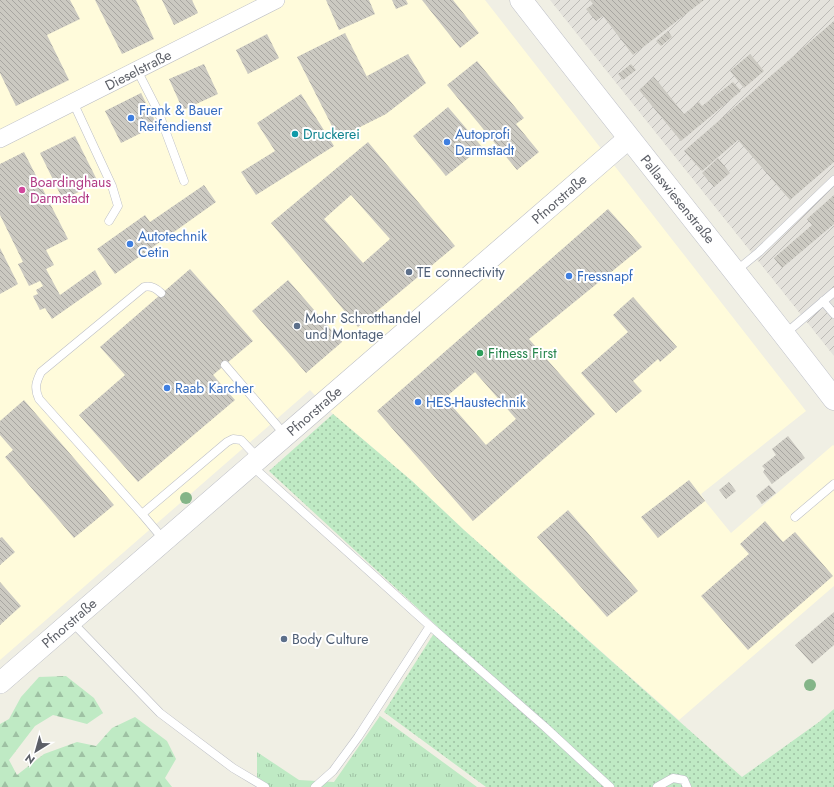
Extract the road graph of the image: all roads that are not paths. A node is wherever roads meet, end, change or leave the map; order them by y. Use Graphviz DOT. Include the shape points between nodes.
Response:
graph roads {
  1 [pos="276,0"];
  2 [pos="521,0"];
  3 [pos="137,70"];
  4 [pos="73,102"];
  5 [pos="629,138"];
  6 [pos="0,139"];
  7 [pos="834,180"];
  8 [pos="184,181"];
  9 [pos="109,221"];
  10 [pos="735,271"];
  11 [pos="834,292"];
  12 [pos="161,293"];
  13 [pos="823,301"];
  14 [pos="834,314"];
  15 [pos="784,334"];
  16 [pos="225,365"];
  17 [pos="834,399"];
  18 [pos="286,436"];
  19 [pos="255,462"];
  20 [pos="834,484"];
  21 [pos="142,514"];
  22 [pos="795,517"];
  23 [pos="165,540"];
  24 [pos="71,622"];
  25 [pos="430,626"];
  26 [pos="0,683"];
  27 [pos="265,787"];
  28 [pos="316,787"];
  29 [pos="610,787"];
  30 [pos="657,787"];
  31 [pos="687,787"];
  1 -- 3 [label="street, Dieselstraße"];
  2 -- 5 [label="main road, Pallaswiesenstraße"];
  3 -- 4 [label="street, Dieselstraße"];
  3 -- 8 [label="lane" via="158,111"];
  4 -- 6 [label="street, Dieselstraße"];
  4 -- 9 [label="lane" via="112,186 118,206"];
  5 -- 10 [label="main road, Pallaswiesenstraße"];
  5 -- 18 [label="street, Pfnorstraße"];
  7 -- 10 [label="lane" via="759,252"];
  10 -- 15 [label="main road, Pallaswiesenstraße"];
  11 -- 13 [label="lane"];
  12 -- 21 [label="lane" via="153,287 144,287 41,372 35,391 39,399"];
  13 -- 14 [label="lane"];
  13 -- 15 [label="lane"];
  15 -- 17 [label="main road, Pallaswiesenstraße"];
  16 -- 18 [label="lane"];
  18 -- 19 [label="street, Pfnorstraße"];
  19 -- 21 [label="lane" via="241,440 234,439"];
  19 -- 23 [label="street, Pfnorstraße"];
  19 -- 25 [label="lane"];
  20 -- 22 [label="lane"];
  21 -- 23 [label="lane"];
  23 -- 24 [label="street, Pfnorstraße"];
  24 -- 26 [label="street, Pfnorstraße"];
  24 -- 27 [label="lane" via="160,713 233,768"];
  25 -- 28 [label="lane" via="354,742 333,770"];
  25 -- 29 [label="lane" via="545,726"];
  30 -- 31 [label="lane" via="673,778 684,780"];
}
